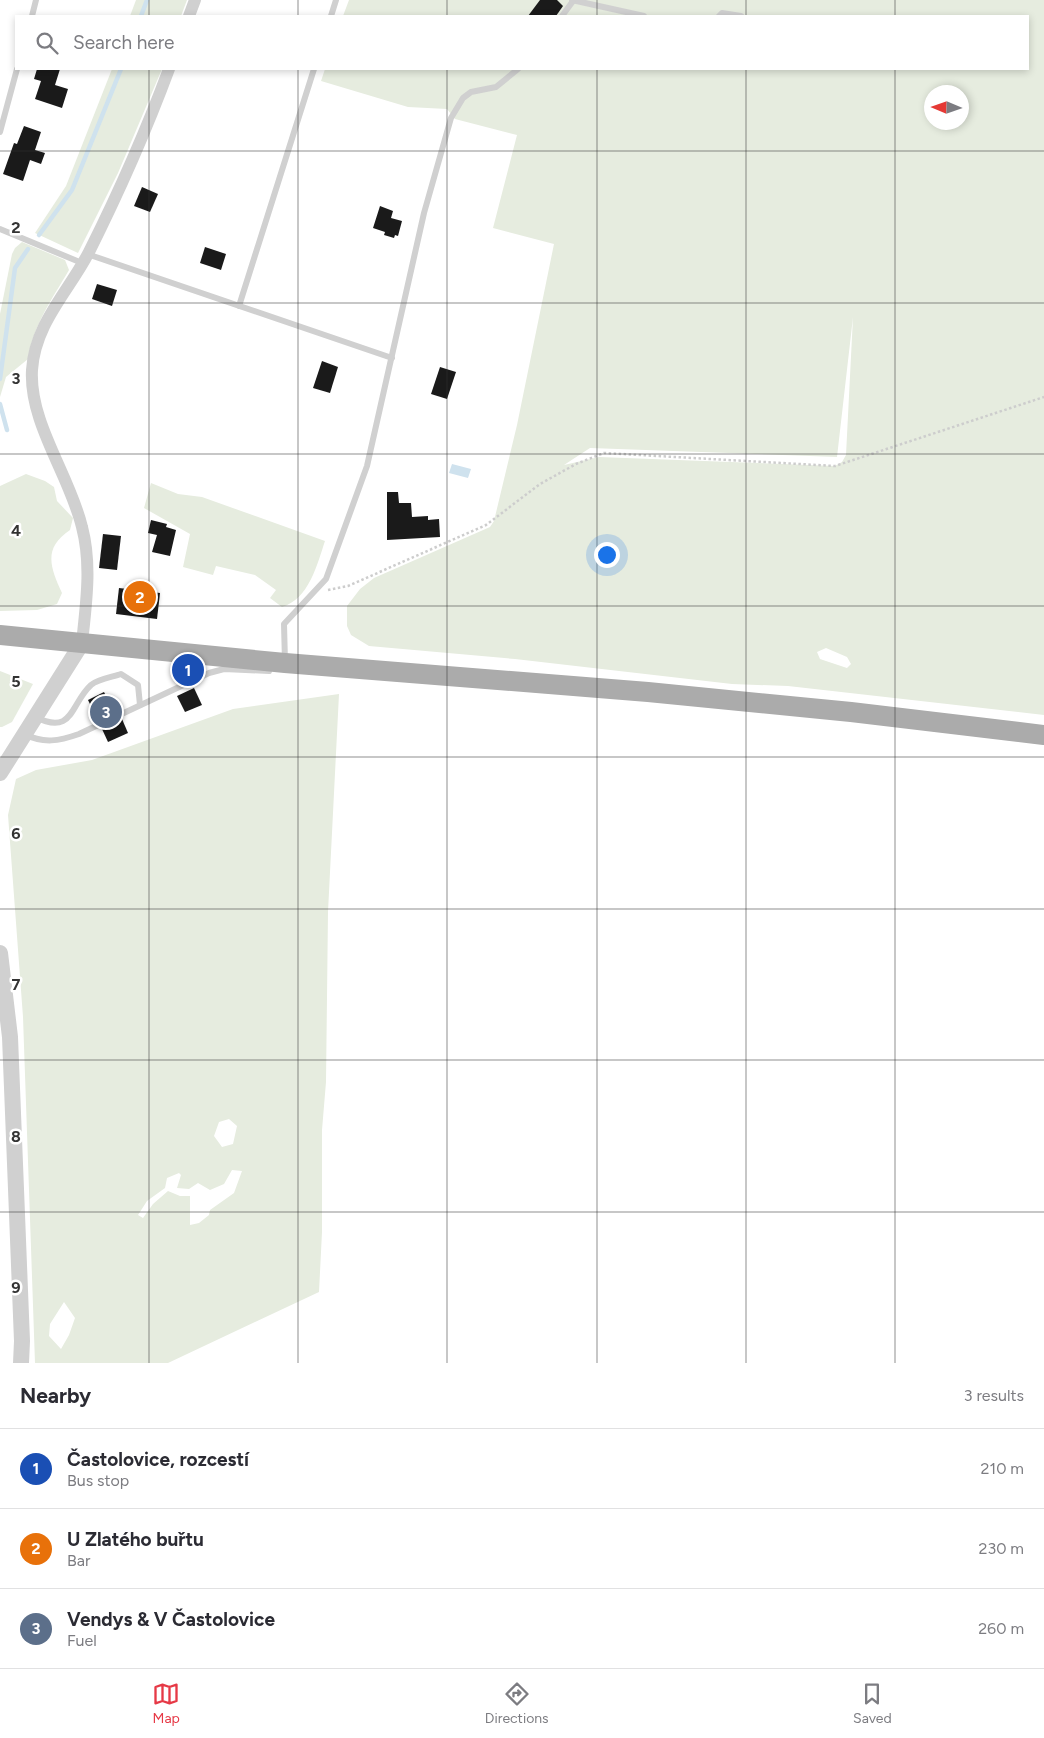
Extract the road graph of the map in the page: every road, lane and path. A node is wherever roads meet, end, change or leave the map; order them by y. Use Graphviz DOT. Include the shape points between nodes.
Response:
graph roads {
  1 [pos="36,0"];
  2 [pos="195,0"];
  3 [pos="336,0"];
  4 [pos="573,0"];
  5 [pos="32,15"];
  6 [pos="189,15"];
  7 [pos="331,15"];
  8 [pos="563,15"];
  9 [pos="630,15"];
  10 [pos="719,15"];
  11 [pos="735,15"];
  12 [pos="17,70"];
  13 [pos="169,70"];
  14 [pos="314,70"];
  15 [pos="517,70"];
  16 [pos="0,132"];
  17 [pos="0,229"];
  18 [pos="85,259"];
  19 [pos="239,306"];
  20 [pos="392,358"];
  21 [pos="1044,397"];
  22 [pos="317,591"];
  23 [pos="0,635"];
  24 [pos="82,643"];
  25 [pos="283,669"];
  26 [pos="140,705"];
  27 [pos="35,717"];
  28 [pos="24,734"];
  29 [pos="1044,736"];
  30 [pos="0,773"];
  31 [pos="0,953"];
  32 [pos="21,1363"];
  1 -- 5 [label="lane"];
  2 -- 6 [label="street"];
  3 -- 7 [label="lane"];
  4 -- 8 [label="lane"];
  4 -- 9 [label="lane" via="618,9"];
  10 -- 11 [label="lane"];
  12 -- 16 [label="lane"];
  13 -- 18 [label="street" via="154,111"];
  14 -- 19 [label="lane"];
  15 -- 20 [label="lane" via="496,87 471,92 463,98 451,118 424,213"];
  17 -- 18 [label="lane"];
  18 -- 19 [label="lane"];
  18 -- 24 [label="street" via="50,313 32,369 34,401 82,528 88,577"];
  19 -- 20 [label="lane"];
  20 -- 22 [label="lane" via="367,466 341,543 326,579"];
  21 -- 22 [label="path" via="835,466 604,453 540,484 486,525 348,586"];
  22 -- 25 [label="lane" via="284,624"];
  23 -- 24 [label="main road"];
  24 -- 25 [label="main road"];
  24 -- 27 [label="street"];
  25 -- 26 [label="lane" via="224,669"];
  25 -- 29 [label="main road" via="456,676 648,692 851,712"];
  26 -- 27 [label="lane" via="138,685 121,674 92,684 73,712 59,723 51,724"];
  26 -- 28 [label="lane" via="57,742 45,742"];
  27 -- 28 [label="street"];
  28 -- 30 [label="street"];
  31 -- 32 [label="street" via="10,1037"];
}
